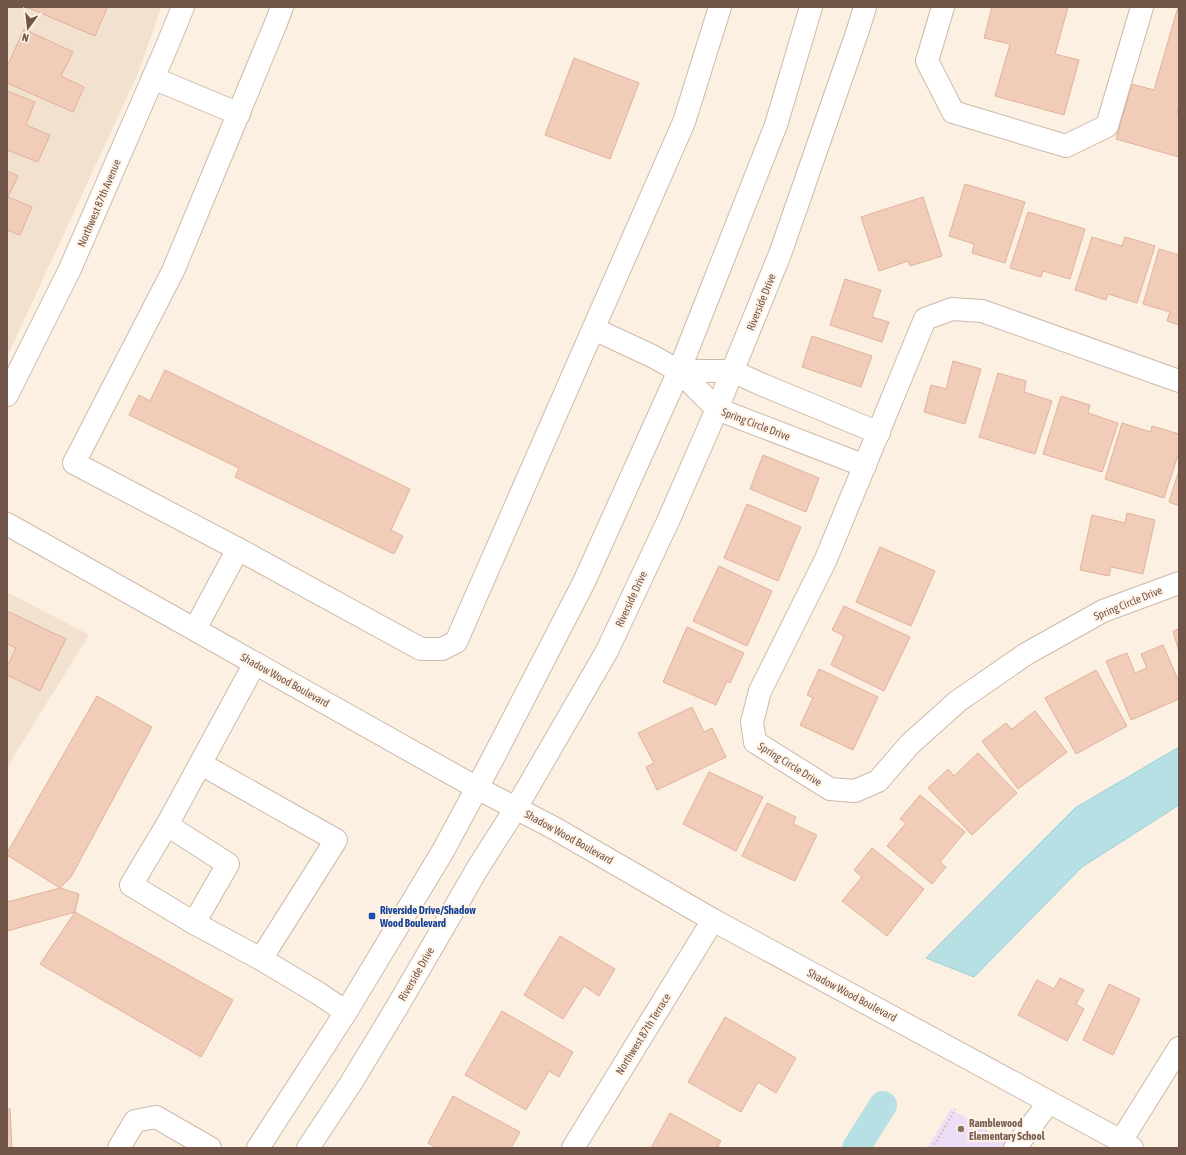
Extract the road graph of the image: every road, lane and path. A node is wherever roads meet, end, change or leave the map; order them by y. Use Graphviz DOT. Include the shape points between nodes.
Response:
graph roads {
  1 [pos="182,7"];
  2 [pos="282,7"];
  3 [pos="720,7"];
  4 [pos="811,7"];
  5 [pos="865,7"];
  6 [pos="943,7"];
  7 [pos="1142,7"];
  8 [pos="153,78"];
  9 [pos="239,114"];
  10 [pos="594,329"];
  11 [pos="679,371"];
  12 [pos="732,372"];
  13 [pos="1179,381"];
  14 [pos="7,395"];
  15 [pos="717,409"];
  16 [pos="879,433"];
  17 [pos="864,466"];
  18 [pos="7,524"];
  19 [pos="238,549"];
  20 [pos="1179,584"];
  21 [pos="195,629"];
  22 [pos="255,663"];
  23 [pos="201,764"];
  24 [pos="477,788"];
  25 [pos="516,808"];
  26 [pos="167,825"];
  27 [pos="714,920"];
  28 [pos="194,923"];
  29 [pos="261,959"];
  30 [pos="346,1012"];
  31 [pos="1179,1048"];
  32 [pos="1049,1102"];
  33 [pos="955,1109"];
  34 [pos="1126,1144"];
  35 [pos="119,1148"];
  36 [pos="210,1148"];
  37 [pos="258,1148"];
  38 [pos="308,1148"];
  39 [pos="573,1148"];
  40 [pos="933,1148"];
  41 [pos="1015,1148"];
  1 -- 8 [label="street, Northwest 87th Avenue"];
  2 -- 9 [label="street"];
  3 -- 10 [label="street" via="684,122"];
  4 -- 11 [label="street" via="776,125"];
  5 -- 12 [label="street, Riverside Drive" via="780,254"];
  6 -- 7 [label="street" via="927,61 952,112 1066,146 1107,126"];
  8 -- 9 [label="street"];
  8 -- 14 [label="street, Northwest 87th Avenue" via="70,269"];
  9 -- 19 [label="street" via="173,271 74,463"];
  10 -- 11 [label="street"];
  10 -- 19 [label="street" via="456,642 442,649 421,649"];
  11 -- 12 [label="street"];
  11 -- 15 [label="street, Spring Circle Drive"];
  11 -- 24 [label="street" via="584,582"];
  12 -- 15 [label="street, Riverside Drive"];
  12 -- 16 [label="street"];
  13 -- 16 [label="street, Spring Circle Drive" via="982,311 952,310 925,320"];
  15 -- 17 [label="street, Spring Circle Drive"];
  15 -- 25 [label="street, Riverside Drive" via="607,651"];
  16 -- 17 [label="street, Spring Circle Drive"];
  17 -- 20 [label="street, Spring Circle Drive" via="826,558 760,691 752,722 755,742 830,789 856,791 878,781 910,744 958,701 1026,654 1103,611"];
  18 -- 21 [label="street, Shadow Wood Boulevard"];
  19 -- 21 [label="street"];
  21 -- 22 [label="street, Shadow Wood Boulevard"];
  22 -- 23 [label="street"];
  22 -- 24 [label="street, Shadow Wood Boulevard"];
  23 -- 26 [label="street"];
  23 -- 29 [label="street" via="336,840"];
  24 -- 25 [label="street, Shadow Wood Boulevard"];
  24 -- 30 [label="street" via="443,851"];
  25 -- 27 [label="street, Shadow Wood Boulevard"];
  25 -- 38 [label="street, Riverside Drive" via="355,1077"];
  26 -- 28 [label="street" via="228,864"];
  26 -- 28 [label="street" via="131,884"];
  27 -- 32 [label="street, Shadow Wood Boulevard"];
  27 -- 39 [label="street, Northwest 87th Terrace"];
  28 -- 29 [label="street"];
  29 -- 30 [label="street"];
  30 -- 37 [label="street"];
  31 -- 34 [label="street"];
  32 -- 34 [label="street, Shadow Wood Boulevard"];
  32 -- 41 [label="street"];
  33 -- 40 [label="path"];
  35 -- 36 [label="street" via="135,1121 156,1117"];
}
